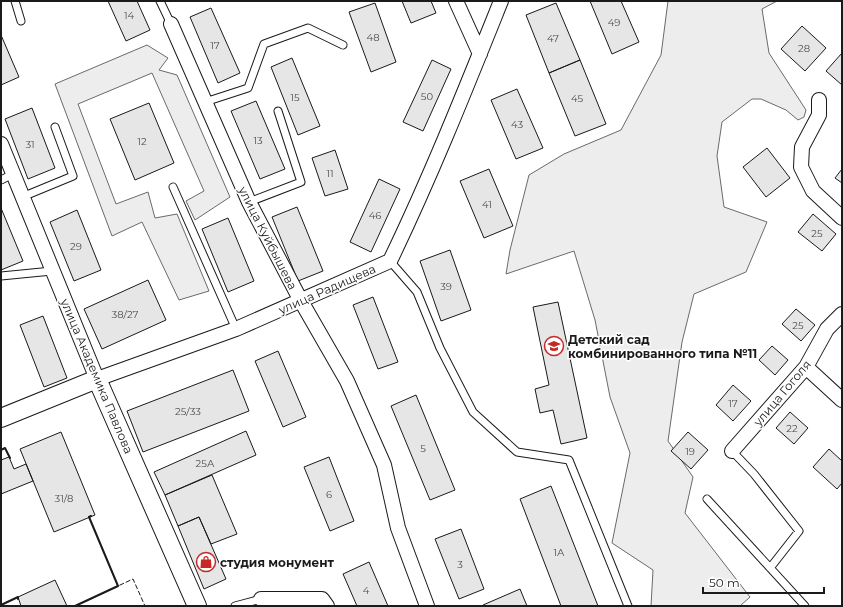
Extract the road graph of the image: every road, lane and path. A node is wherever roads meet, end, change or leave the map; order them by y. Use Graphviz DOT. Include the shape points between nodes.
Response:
graph roads {
  1 [pos="15,1"];
  2 [pos="160,1"];
  3 [pos="456,1"];
  4 [pos="501,1"];
  5 [pos="21,21"];
  6 [pos="170,24"];
  7 [pos="343,44"];
  8 [pos="480,54"];
  9 [pos="819,100"];
  10 [pos="205,102"];
  11 [pos="278,111"];
  12 [pos="55,127"];
  13 [pos="1,144"];
  14 [pos="8,173"];
  15 [pos="173,187"];
  16 [pos="22,197"];
  17 [pos="249,202"];
  18 [pos="842,218"];
  19 [pos="390,261"];
  20 [pos="52,271"];
  21 [pos="1,276"];
  22 [pos="301,301"];
  23 [pos="842,314"];
  24 [pos="236,329"];
  25 [pos="806,367"];
  26 [pos="97,379"];
  27 [pos="842,400"];
  28 [pos="1,418"];
  29 [pos="732,451"];
  30 [pos="708,499"];
  31 [pos="770,568"];
  32 [pos="261,598"];
  33 [pos="197,606"];
  34 [pos="235,606"];
  35 [pos="327,606"];
  36 [pos="427,606"];
  37 [pos="628,606"];
  38 [pos="805,606"];
  1 -- 5 [label="lane"];
  2 -- 6 [label="lane"];
  3 -- 8 [label="street"];
  4 -- 8 [label="street, улица Радищева"];
  6 -- 10 [label="street, улица Куйбышева"];
  7 -- 10 [label="lane" via="308,28 264,44 248,88"];
  8 -- 19 [label="street, улица Радищева"];
  9 -- 18 [label="street" via="819,115 802,148 801,168 813,191"];
  10 -- 17 [label="street, улица Куйбышева"];
  11 -- 17 [label="lane" via="300,182"];
  12 -- 16 [label="lane" via="73,176"];
  13 -- 14 [label="street, улица Академика Павлова"];
  14 -- 16 [label="street, улица Академика Павлова"];
  15 -- 24 [label="lane"];
  16 -- 20 [label="street, улица Академика Павлова"];
  17 -- 22 [label="street, улица Куйбышева"];
  19 -- 22 [label="street, улица Радищева"];
  19 -- 37 [label="lane" via="417,292 440,348 473,412 517,452 569,460"];
  20 -- 21 [label="lane"];
  20 -- 26 [label="street, улица Академика Павлова"];
  22 -- 24 [label="street, улица Радищева"];
  22 -- 36 [label="street, улица Куйбышева" via="347,381 384,465 398,528"];
  23 -- 25 [label="street, улица Гоголя" via="827,329"];
  24 -- 26 [label="street, улица Радищева"];
  25 -- 27 [label="street"];
  25 -- 29 [label="street, улица Гоголя"];
  26 -- 28 [label="street, улица Радищева"];
  26 -- 33 [label="street, улица Академика Павлова"];
  29 -- 31 [label="lane" via="754,474 799,531"];
  30 -- 31 [label="lane"];
  31 -- 38 [label="lane"];
  32 -- 34 [label="lane"];
  32 -- 35 [label="street" via="322,599"];
}
